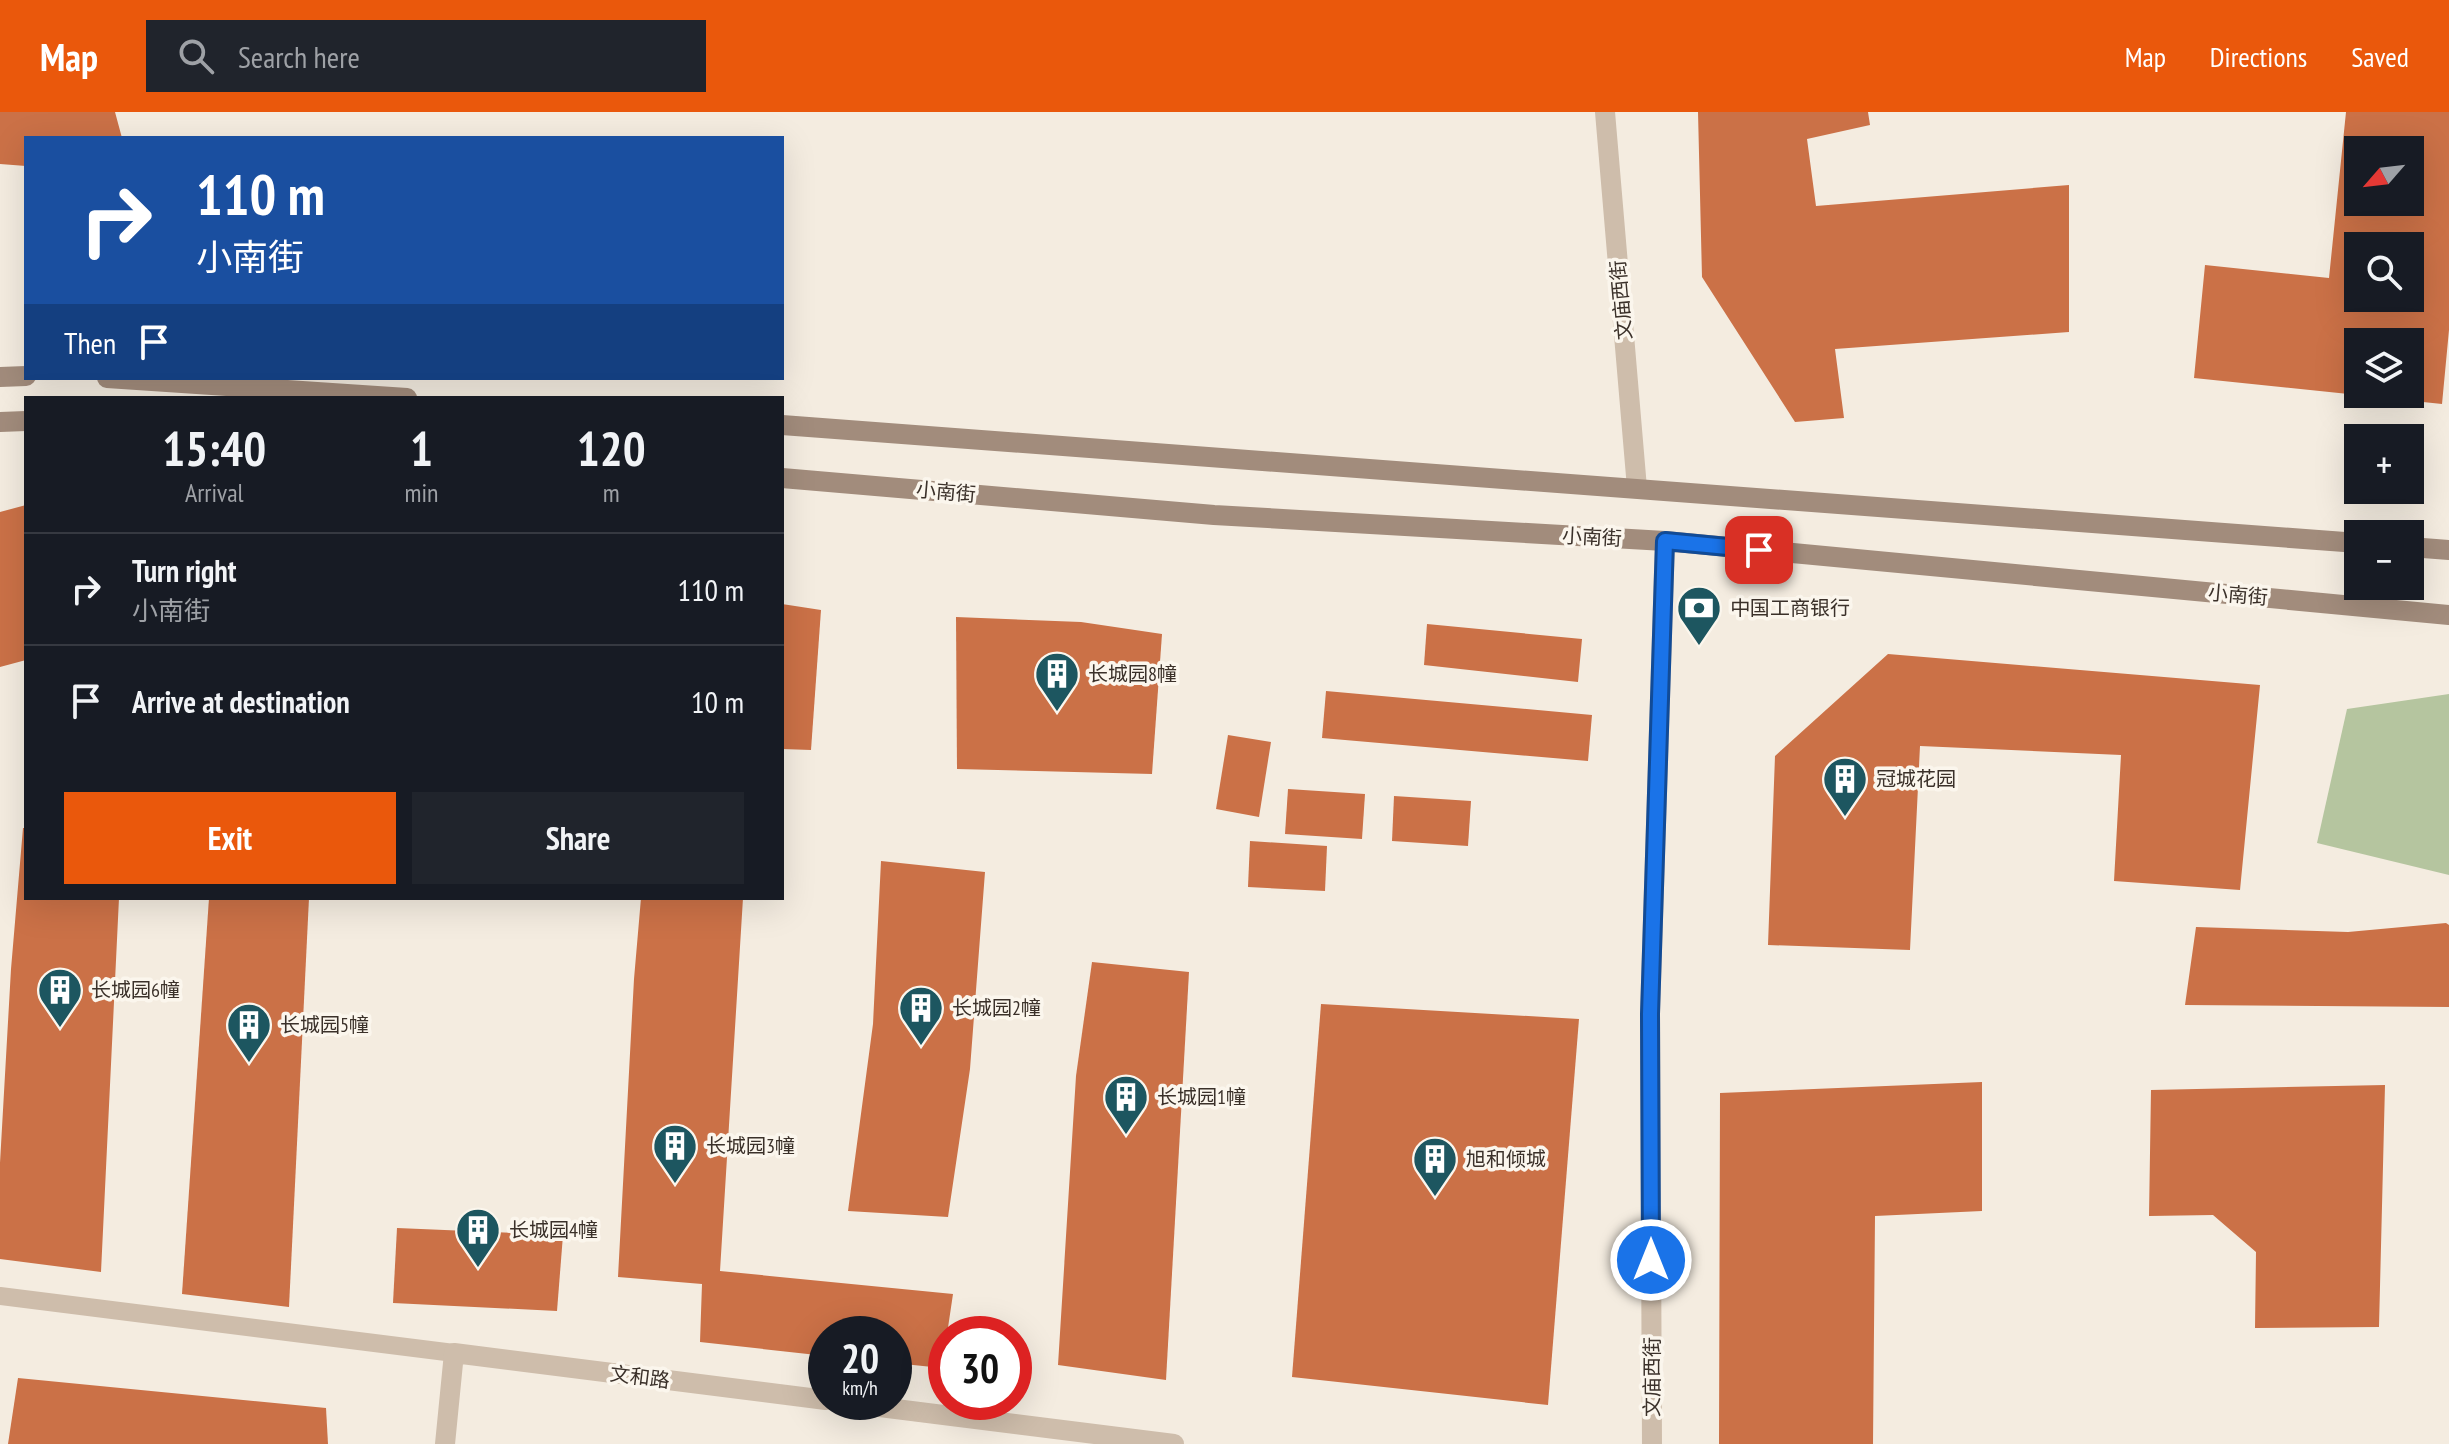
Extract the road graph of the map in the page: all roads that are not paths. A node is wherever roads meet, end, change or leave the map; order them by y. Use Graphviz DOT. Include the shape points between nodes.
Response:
graph roads {
  1 [pos="1605,112"];
  2 [pos="24,376"];
  3 [pos="0,377"];
  4 [pos="137,380"];
  5 [pos="377,396"];
  6 [pos="24,421"];
  7 [pos="0,422"];
  8 [pos="784,425"];
  9 [pos="784,478"];
  10 [pos="1637,488"];
  11 [pos="1665,541"];
  12 [pos="2344,542"];
  13 [pos="2424,548"];
  14 [pos="2449,550"];
  15 [pos="2449,615"];
  16 [pos="0,1296"];
  17 [pos="454,1353"];
  18 [pos="808,1398"];
  19 [pos="912,1411"];
  20 [pos="445,1444"];
  21 [pos="1174,1444"];
  22 [pos="1652,1444"];
  1 -- 10 [label="street, 文庙西街"];
  2 -- 3 [label="main road"];
  4 -- 5 [label="main road"];
  6 -- 7 [label="main road"];
  8 -- 10 [label="main road"];
  9 -- 11 [label="main road, 小南街" via="1214,515"];
  10 -- 12 [label="main road"];
  11 -- 15 [label="main road, 小南街"];
  11 -- 22 [label="street, 文庙西街" via="1650,1014"];
  13 -- 14 [label="main road"];
  16 -- 17 [label="lane"];
  17 -- 18 [label="street, 文和路"];
  17 -- 20 [label="street"];
  19 -- 21 [label="street"];
}
